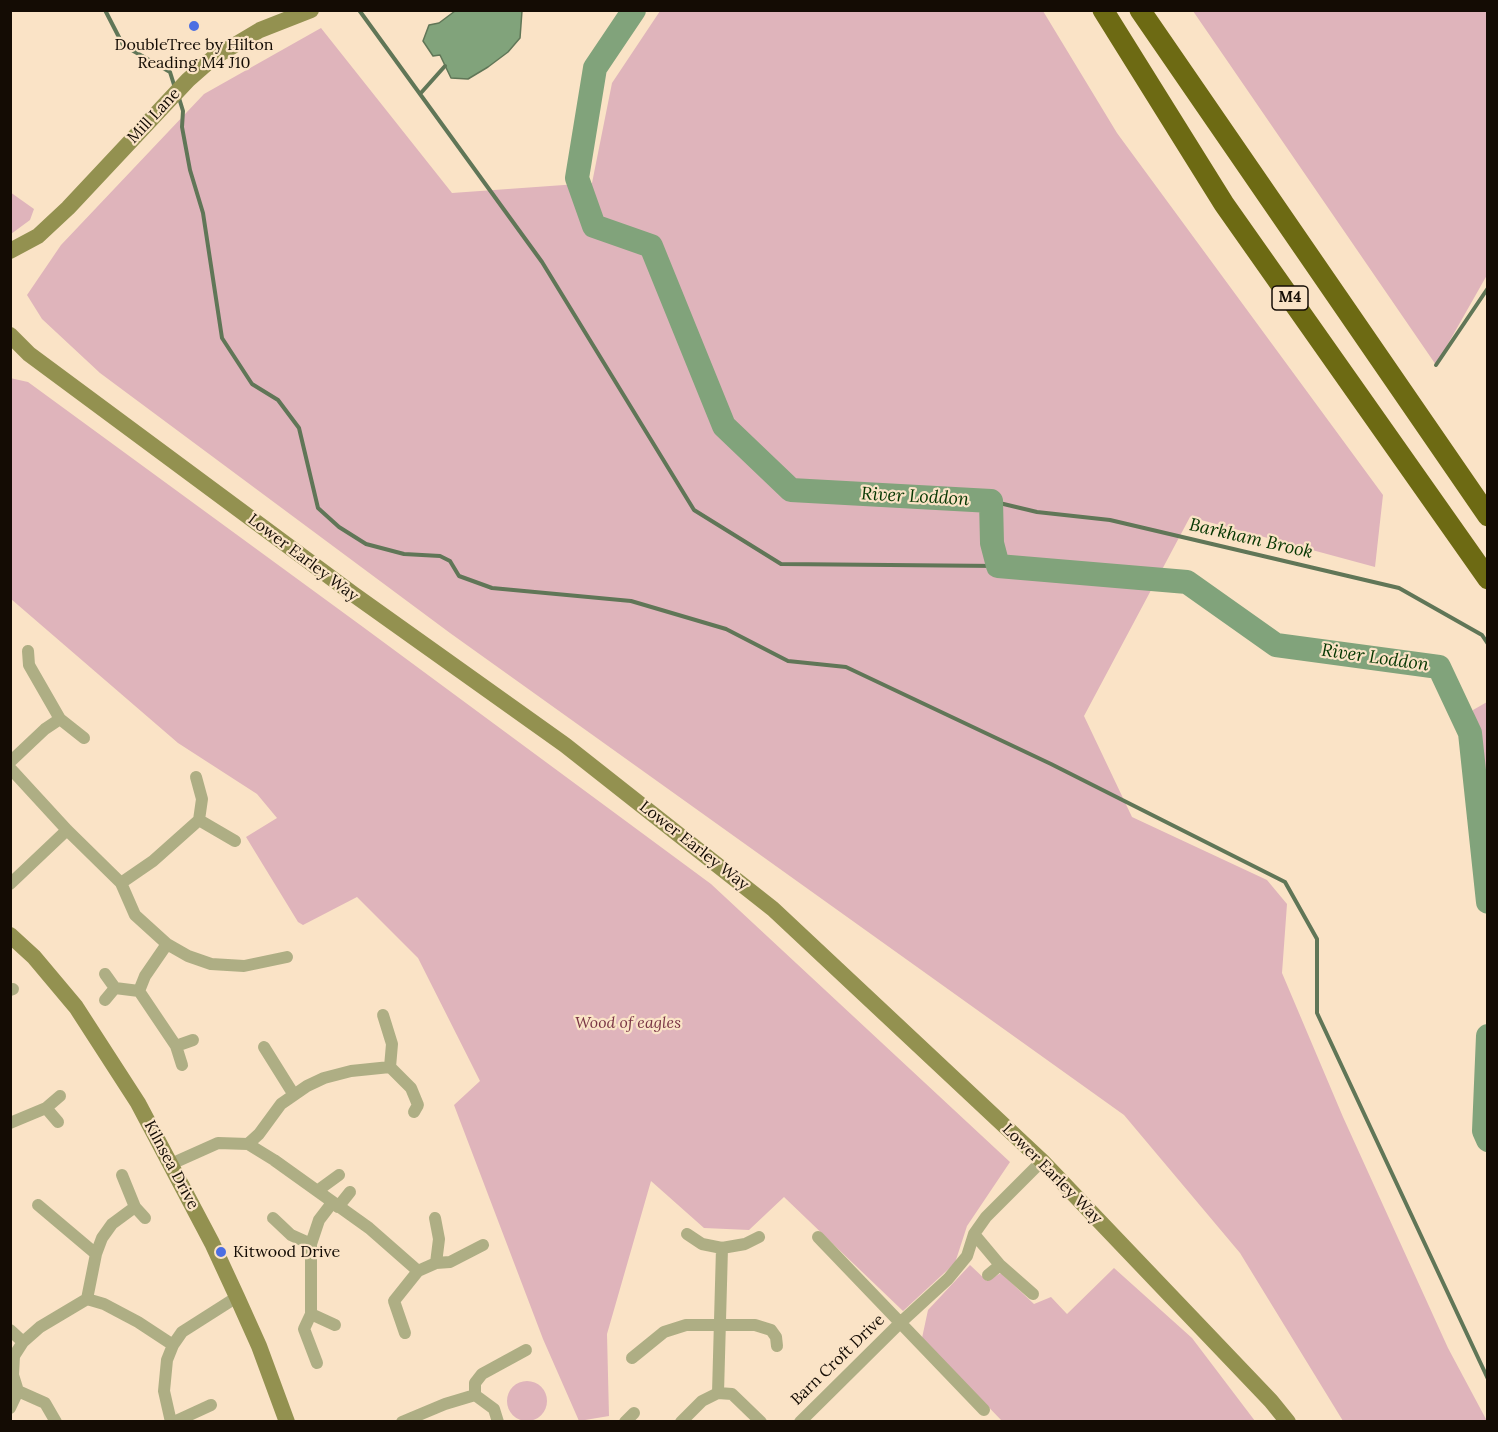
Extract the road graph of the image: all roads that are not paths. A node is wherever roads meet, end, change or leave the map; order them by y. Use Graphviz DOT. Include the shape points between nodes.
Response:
graph roads {
  1 [pos="311,10"];
  2 [pos="1103,10"];
  3 [pos="1140,10"];
  4 [pos="12,252"];
  5 [pos="10,335"];
  6 [pos="10,347"];
  7 [pos="29,354"];
  8 [pos="1488,516"];
  9 [pos="1488,579"];
  10 [pos="28,651"];
  11 [pos="60,719"];
  12 [pos="84,738"];
  13 [pos="11,769"];
  14 [pos="196,777"];
  15 [pos="199,820"];
  16 [pos="68,830"];
  17 [pos="235,841"];
  18 [pos="121,883"];
  19 [pos="10,884"];
  20 [pos="10,935"];
  21 [pos="167,944"];
  22 [pos="286,957"];
  23 [pos="105,974"];
  24 [pos="115,988"];
  25 [pos="139,991"];
  26 [pos="105,1000"];
  27 [pos="383,1015"];
  28 [pos="193,1040"];
  29 [pos="176,1046"];
  30 [pos="264,1047"];
  31 [pos="182,1065"];
  32 [pos="390,1067"];
  33 [pos="294,1095"];
  34 [pos="60,1096"];
  35 [pos="46,1108"];
  36 [pos="414,1112"];
  37 [pos="58,1122"];
  38 [pos="10,1123"];
  39 [pos="248,1144"];
  40 [pos="1042,1161"];
  41 [pos="171,1164"];
  42 [pos="122,1175"];
  43 [pos="339,1175"];
  44 [pos="317,1191"];
  45 [pos="350,1192"];
  46 [pos="38,1205"];
  47 [pos="335,1205"];
  48 [pos="135,1207"];
  49 [pos="145,1218"];
  50 [pos="273,1218"];
  51 [pos="435,1218"];
  52 [pos="687,1234"];
  53 [pos="974,1234"];
  54 [pos="759,1237"];
  55 [pos="818,1237"];
  56 [pos="311,1244"];
  57 [pos="483,1245"];
  58 [pos="722,1248"];
  59 [pos="96,1254"];
  60 [pos="436,1263"];
  61 [pos="1000,1265"];
  62 [pos="418,1271"];
  63 [pos="988,1275"];
  64 [pos="1033,1294"];
  65 [pos="237,1297"];
  66 [pos="87,1299"];
  67 [pos="311,1314"];
  68 [pos="720,1323"];
  69 [pos="900,1323"];
  70 [pos="335,1325"];
  71 [pos="10,1330"];
  72 [pos="405,1333"];
  73 [pos="23,1342"];
  74 [pos="173,1345"];
  75 [pos="777,1346"];
  76 [pos="526,1350"];
  77 [pos="632,1358"];
  78 [pos="317,1363"];
  79 [pos="18,1391"];
  80 [pos="718,1393"];
  81 [pos="475,1395"];
  82 [pos="211,1405"];
  83 [pos="10,1408"];
  84 [pos="984,1410"];
  85 [pos="56,1422"];
  86 [pos="173,1422"];
  87 [pos="287,1422"];
  88 [pos="402,1422"];
  89 [pos="498,1422"];
  90 [pos="681,1422"];
  91 [pos="761,1422"];
  92 [pos="800,1422"];
  93 [pos="1287,1422"];
  1 -- 4 [label="main road, Mill Lane" via="260,30 213,58 68,208 38,236"];
  2 -- 9 [label="highway, M4" via="1224,204"];
  3 -- 8 [label="highway, M4"];
  5 -- 7 [label="main road, Lower Earley Way"];
  6 -- 7 [label="main road, Lower Earley Way"];
  7 -- 40 [label="main road, Lower Earley Way" via="565,745 773,909"];
  10 -- 11 [label="street" via="29,665"];
  11 -- 12 [label="street"];
  11 -- 13 [label="street" via="45,729"];
  13 -- 16 [label="street"];
  14 -- 15 [label="street" via="202,799"];
  15 -- 17 [label="street"];
  15 -- 18 [label="street"];
  16 -- 18 [label="street"];
  16 -- 19 [label="street"];
  18 -- 21 [label="street" via="135,915"];
  20 -- 41 [label="main road, Kilnsea Drive" via="76,1007 138,1103"];
  21 -- 22 [label="street" via="211,964 244,966"];
  21 -- 25 [label="street"];
  23 -- 24 [label="street"];
  24 -- 25 [label="street"];
  24 -- 26 [label="street"];
  25 -- 29 [label="street"];
  27 -- 32 [label="street" via="392,1044"];
  28 -- 29 [label="street"];
  29 -- 31 [label="street"];
  30 -- 33 [label="street"];
  32 -- 33 [label="street" via="324,1078"];
  32 -- 36 [label="street" via="411,1088 418,1105"];
  33 -- 39 [label="street" via="281,1104"];
  34 -- 35 [label="street"];
  35 -- 37 [label="street"];
  35 -- 38 [label="street"];
  39 -- 41 [label="street" via="218,1143"];
  39 -- 44 [label="street"];
  40 -- 53 [label="street, Barn Croft Drive"];
  40 -- 93 [label="main road, Lower Earley Way"];
  41 -- 65 [label="main road, Kilnsea Drive"];
  42 -- 48 [label="street"];
  43 -- 44 [label="street"];
  44 -- 47 [label="street"];
  45 -- 47 [label="street"];
  46 -- 59 [label="street"];
  47 -- 56 [label="street" via="319,1220"];
  47 -- 62 [label="street" via="369,1228"];
  48 -- 49 [label="street"];
  48 -- 59 [label="street" via="112,1224"];
  50 -- 56 [label="street" via="291,1235"];
  51 -- 60 [label="street" via="439,1239"];
  52 -- 58 [label="street" via="702,1245"];
  53 -- 61 [label="street"];
  53 -- 69 [label="street, Barn Croft Drive" via="967,1256 948,1279"];
  54 -- 58 [label="street"];
  55 -- 69 [label="street, Barn Croft Drive"];
  56 -- 67 [label="street"];
  57 -- 60 [label="street" via="450,1262"];
  58 -- 68 [label="street"];
  59 -- 66 [label="street"];
  60 -- 62 [label="street"];
  61 -- 63 [label="street"];
  61 -- 64 [label="street"];
  62 -- 72 [label="street" via="394,1301"];
  65 -- 74 [label="street" via="182,1332"];
  65 -- 87 [label="main road, Kilnsea Drive"];
  66 -- 73 [label="street"];
  66 -- 74 [label="street" via="121,1313"];
  67 -- 70 [label="street"];
  67 -- 78 [label="street" via="304,1329"];
  68 -- 75 [label="street" via="771,1330"];
  68 -- 77 [label="street" via="686,1324 663,1332"];
  68 -- 80 [label="street"];
  69 -- 84 [label="street, Barn Croft Drive"];
  69 -- 92 [label="street, Barn Croft Drive"];
  71 -- 73 [label="street"];
  73 -- 79 [label="street" via="14,1356 13,1374"];
  74 -- 86 [label="street" via="167,1360 164,1392"];
  76 -- 81 [label="street" via="482,1374 475,1383"];
  79 -- 83 [label="street"];
  79 -- 85 [label="street" via="45,1404"];
  80 -- 90 [label="street" via="702,1401"];
  80 -- 91 [label="street" via="732,1394"];
  81 -- 88 [label="street"];
  81 -- 89 [label="street" via="494,1409"];
  82 -- 86 [label="street"];
}
